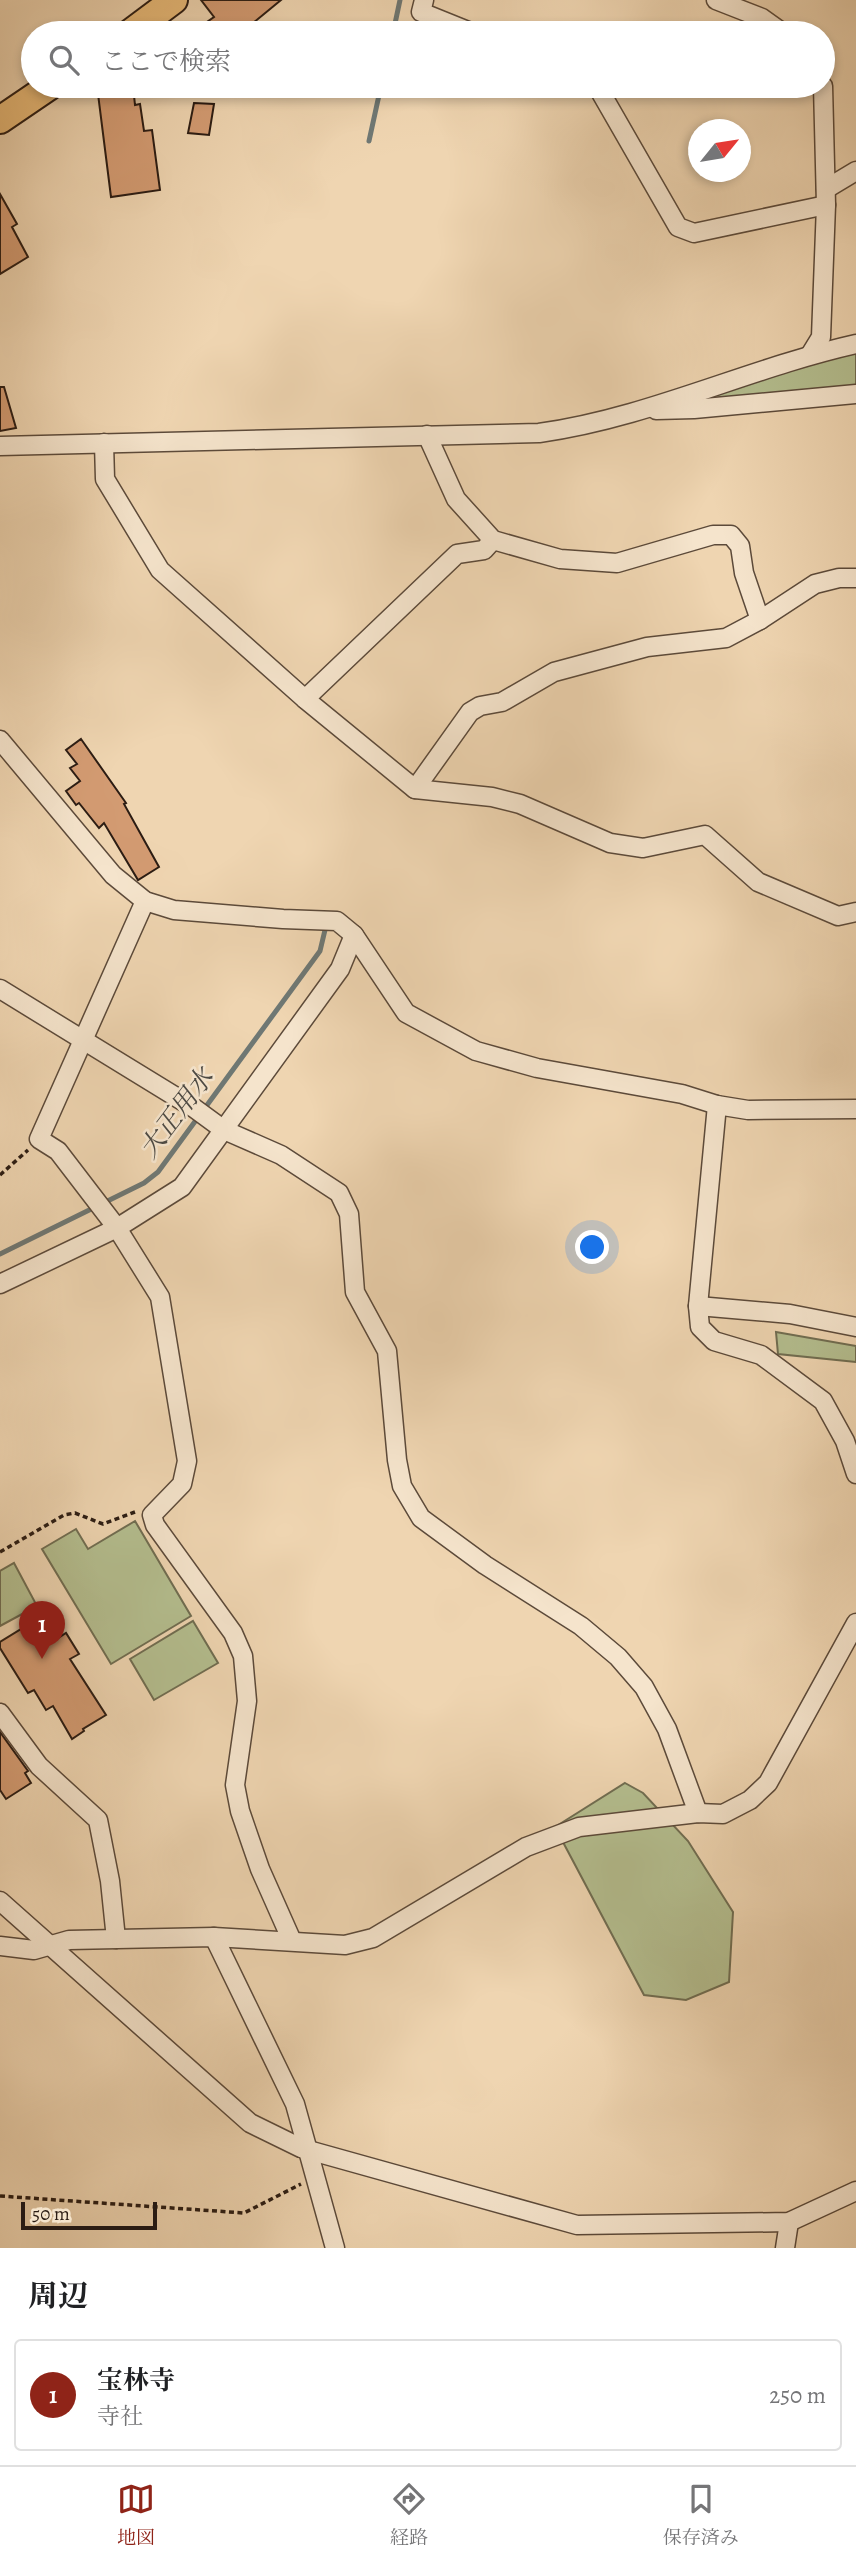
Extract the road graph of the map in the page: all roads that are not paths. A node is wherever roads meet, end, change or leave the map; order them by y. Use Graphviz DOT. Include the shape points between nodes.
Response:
graph roads {
  1 [pos="174,0"];
  2 [pos="424,0"];
  3 [pos="716,0"];
  4 [pos="146,21"];
  5 [pos="444,21"];
  6 [pos="766,21"];
  7 [pos="32,98"];
  8 [pos="604,98"];
  9 [pos="823,98"];
  10 [pos="0,120"];
  11 [pos="856,171"];
  12 [pos="826,197"];
  13 [pos="856,344"];
  14 [pos="810,355"];
  15 [pos="856,394"];
  16 [pos="635,410"];
  17 [pos="427,435"];
  18 [pos="104,443"];
  19 [pos="0,446"];
  20 [pos="493,540"];
  21 [pos="856,578"];
  22 [pos="760,620"];
  23 [pos="305,699"];
  24 [pos="0,740"];
  25 [pos="415,789"];
  26 [pos="145,901"];
  27 [pos="856,912"];
  28 [pos="354,935"];
  29 [pos="0,989"];
  30 [pos="85,1040"];
  31 [pos="717,1105"];
  32 [pos="856,1109"];
  33 [pos="219,1126"];
  34 [pos="106,1214"];
  35 [pos="0,1284"];
  36 [pos="698,1306"];
  37 [pos="856,1327"];
  38 [pos="850,1436"];
  39 [pos="856,1474"];
  40 [pos="856,1623"];
  41 [pos="0,1713"];
  42 [pos="698,1813"];
  43 [pos="0,1900"];
  44 [pos="214,1937"];
  45 [pos="116,1939"];
  46 [pos="292,1941"];
  47 [pos="53,1946"];
  48 [pos="0,1947"];
  49 [pos="308,2150"];
  50 [pos="856,2191"];
  51 [pos="789,2222"];
  52 [pos="335,2248"];
  53 [pos="785,2248"];
  1 -- 4 [label="highway"];
  2 -- 5 [label="street" via="422,12"];
  3 -- 6 [label="street"];
  7 -- 10 [label="highway"];
  8 -- 12 [label="street" via="678,227 694,233"];
  9 -- 12 [label="street"];
  11 -- 12 [label="street"];
  12 -- 14 [label="street" via="821,337"];
  13 -- 14 [label="street"];
  14 -- 16 [label="street"];
  15 -- 16 [label="street"];
  16 -- 17 [label="street" via="583,427 539,433"];
  17 -- 18 [label="street"];
  17 -- 20 [label="street" via="456,499"];
  18 -- 19 [label="street"];
  18 -- 23 [label="street" via="105,478 160,570"];
  20 -- 22 [label="street" via="560,559 608,564 713,535 731,535 740,546"];
  20 -- 23 [label="street" via="484,550 457,554"];
  21 -- 22 [label="street" via="815,584"];
  22 -- 25 [label="street" via="726,638 647,647 554,672 502,702 480,706 470,712"];
  23 -- 25 [label="street"];
  24 -- 26 [label="street" via="113,875"];
  25 -- 27 [label="street" via="520,804 611,843 643,848 705,835 758,882 838,916"];
  26 -- 28 [label="street" via="174,910 337,921"];
  26 -- 30 [label="street"];
  28 -- 31 [label="street" via="406,1013 476,1051"];
  28 -- 33 [label="street" via="340,969"];
  29 -- 30 [label="street"];
  30 -- 33 [label="street"];
  30 -- 34 [label="street" via="39,1139 58,1151"];
  31 -- 32 [label="street" via="748,1110"];
  31 -- 36 [label="street"];
  33 -- 34 [label="street" via="182,1187"];
  33 -- 42 [label="street" via="281,1154 339,1193 349,1214 355,1292 387,1351 402,1486 421,1518 581,1626 618,1657 644,1688 667,1729"];
  34 -- 35 [label="street"];
  34 -- 46 [label="street" via="159,1297 187,1461 182,1484 152,1516 233,1633 243,1656 247,1701 235,1785 260,1869"];
  36 -- 37 [label="street" via="790,1314"];
  36 -- 38 [label="street" via="699,1327 714,1341 761,1355 824,1401"];
  38 -- 39 [label="street"];
  40 -- 42 [label="street" via="768,1783 750,1800 723,1814"];
  41 -- 45 [label="street" via="39,1766 98,1820"];
  42 -- 46 [label="street" via="579,1827 526,1847 373,1938 345,1945"];
  43 -- 47 [label="street"];
  44 -- 45 [label="street"];
  44 -- 46 [label="street"];
  44 -- 49 [label="street" via="295,2104"];
  45 -- 47 [label="street" via="69,1940"];
  47 -- 48 [label="street" via="34,1950"];
  47 -- 49 [label="street" via="250,2123"];
  49 -- 51 [label="street" via="578,2225"];
  49 -- 52 [label="street"];
  50 -- 51 [label="street"];
  51 -- 53 [label="street"];
}
